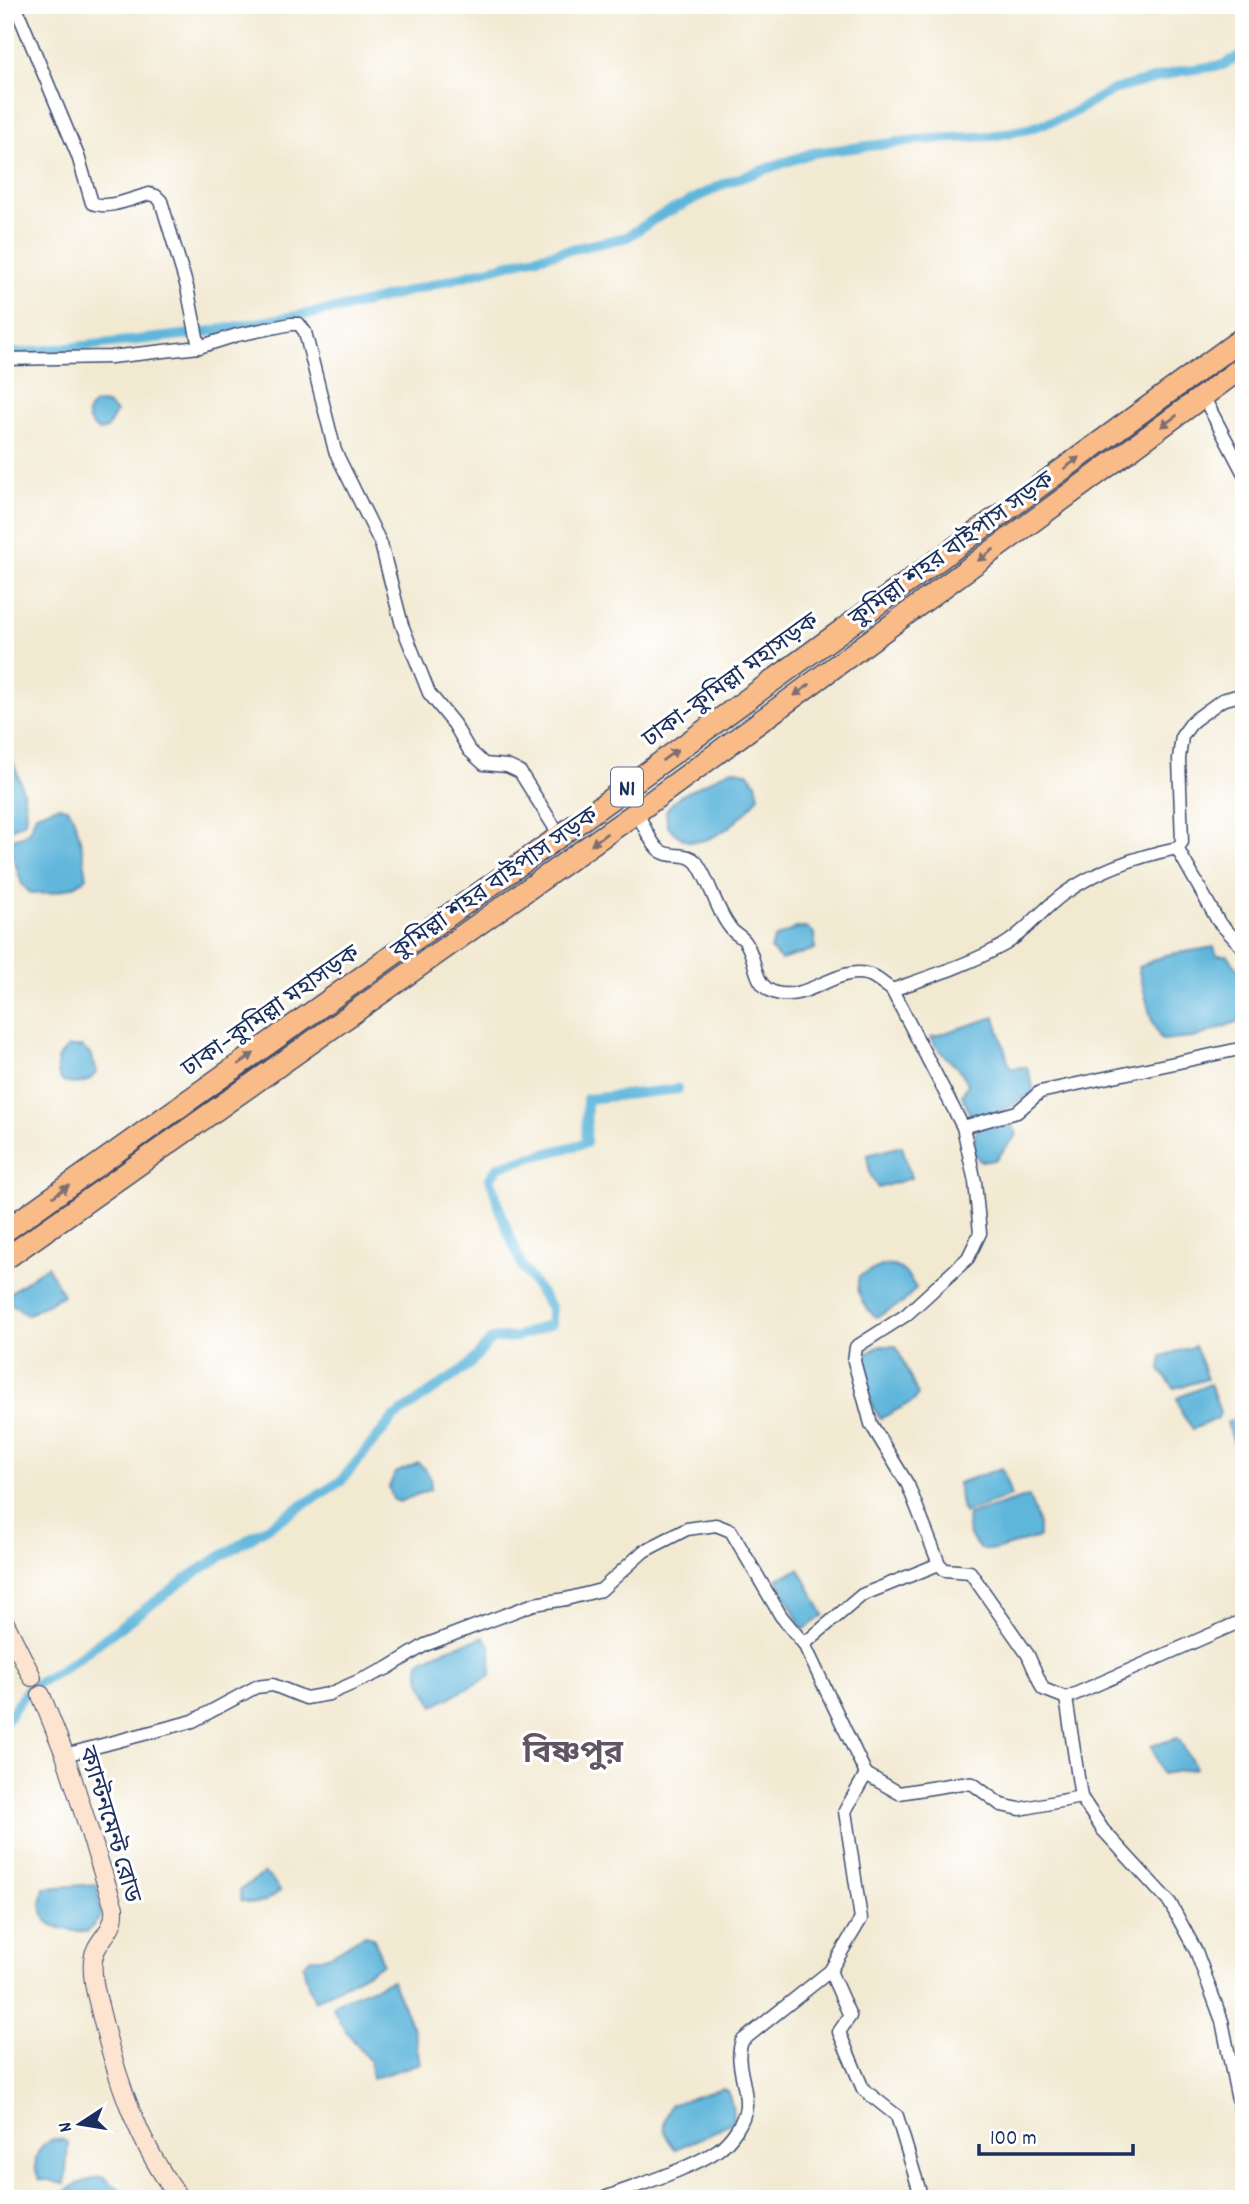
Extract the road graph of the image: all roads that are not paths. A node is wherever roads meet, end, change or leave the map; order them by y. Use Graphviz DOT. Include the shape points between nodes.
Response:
graph roads {
  1 [pos="15,5"];
  2 [pos="1244,337"];
  3 [pos="198,346"];
  4 [pos="5,359"];
  5 [pos="1244,366"];
  6 [pos="1203,396"];
  7 [pos="1244,474"];
  8 [pos="1244,694"];
  9 [pos="637,812"];
  10 [pos="560,836"];
  11 [pos="1177,848"];
  12 [pos="1244,949"];
  13 [pos="892,990"];
  14 [pos="1244,1048"];
  15 [pos="963,1127"];
  16 [pos="5,1231"];
  17 [pos="5,1259"];
  18 [pos="939,1564"];
  19 [pos="1244,1619"];
  20 [pos="5,1623"];
  21 [pos="804,1644"];
  22 [pos="33,1676"];
  23 [pos="41,1695"];
  24 [pos="1066,1698"];
  25 [pos="65,1755"];
  26 [pos="866,1774"];
  27 [pos="1081,1797"];
  28 [pos="830,1970"];
  29 [pos="1244,2130"];
  30 [pos="180,2199"];
  31 [pos="602,2199"];
  32 [pos="922,2199"];
  1 -- 3 [label="street" via="78,156 92,202 106,205 149,194 161,201 187,287"];
  10 -- 2 [label="highway, ঢাকা–কুমিল্লা মহাসড়ক / N1, one-way"];
  3 -- 4 [label="street" via="111,357"];
  3 -- 10 [label="street" via="299,324 335,451 381,544 402,625 429,694 484,764 520,772"];
  5 -- 6 [label="highway, কুমিল্লা শহর বাইপাস সড়ক / N1"];
  6 -- 7 [label="street"];
  6 -- 9 [label="highway, কুমিল্লা শহর বাইপাস সড়ক / N1, one-way"];
  8 -- 11 [label="street" via="1222,699 1193,721 1182,736 1182,842"];
  9 -- 13 [label="street" via="659,851 686,855 697,864 732,930 746,941 765,989 779,994 803,991 860,973"];
  9 -- 17 [label="highway, কুমিল্লা শহর বাইপাস সড়ক / N1, one-way"];
  16 -- 10 [label="highway, ঢাকা–কুমিল্লা মহাসড়ক / N1, one-way"];
  11 -- 12 [label="street" via="1218,921"];
  11 -- 13 [label="street" via="1102,872 1066,891 1004,945"];
  13 -- 15 [label="street"];
  14 -- 15 [label="street" via="1040,1092 1017,1112"];
  15 -- 18 [label="street" via="980,1233 968,1258 906,1315 856,1347 854,1362 871,1424 908,1485"];
  18 -- 21 [label="street" via="862,1595"];
  18 -- 24 [label="street" via="945,1570 970,1572 1028,1655 1043,1689"];
  19 -- 24 [label="street"];
  20 -- 22 [label="main road"];
  21 -- 25 [label="street" via="781,1616 731,1531 716,1525 687,1529 644,1551 601,1590 534,1604 425,1646 329,1694 306,1698 273,1685 256,1687 193,1721"];
  21 -- 26 [label="street"];
  23 -- 25 [label="main road, ক্যান্টনমেন্ট রোড"];
  24 -- 27 [label="street"];
  25 -- 30 [label="main road, ক্যান্টনমেন্ট রোড" via="114,1908 111,1929 93,1958 106,2032 132,2118"];
  26 -- 27 [label="street" via="899,1793 973,1784 1001,1805 1020,1809"];
  26 -- 28 [label="street" via="845,1811 861,1919"];
  27 -- 29 [label="street" via="1103,1830 1170,1903 1196,1951 1222,2021"];
  28 -- 31 [label="street" via="743,2041 738,2052 746,2107 738,2129 718,2150"];
  28 -- 32 [label="street" via="850,2016 839,2032 863,2089 897,2116"];
}
